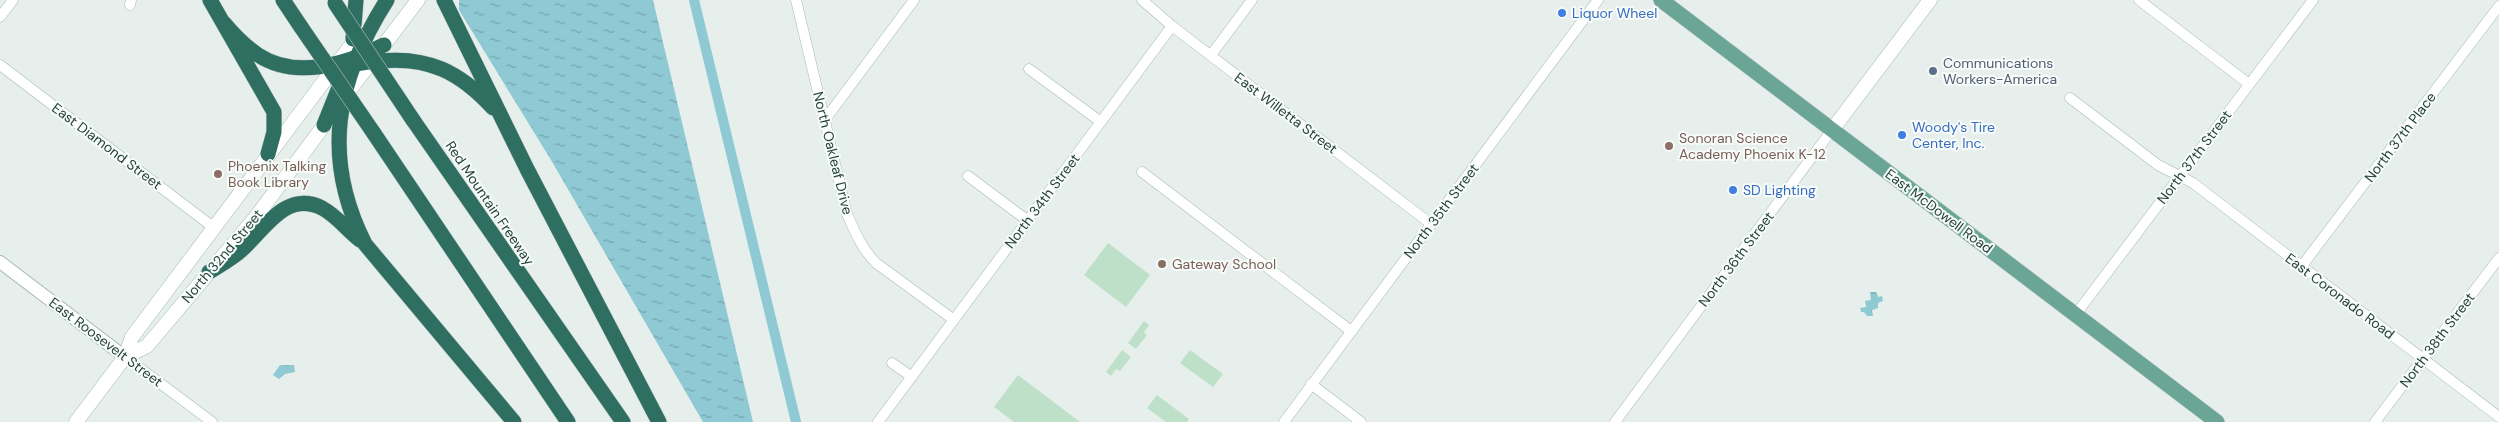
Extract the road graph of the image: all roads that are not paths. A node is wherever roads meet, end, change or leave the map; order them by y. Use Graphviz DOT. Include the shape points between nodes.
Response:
graph roads {
  1 [pos="13,0"];
  2 [pos="210,0"];
  3 [pos="283,0"];
  4 [pos="356,0"];
  5 [pos="387,0"];
  6 [pos="418,0"];
  7 [pos="444,0"];
  8 [pos="796,0"];
  9 [pos="914,0"];
  10 [pos="1142,0"];
  11 [pos="1252,0"];
  12 [pos="1598,0"];
  13 [pos="1661,0"];
  14 [pos="1930,0"];
  15 [pos="2139,0"];
  16 [pos="2313,0"];
  17 [pos="334,1"];
  18 [pos="2499,6"];
  19 [pos="0,17"];
  20 [pos="224,23"];
  21 [pos="1172,26"];
  22 [pos="384,45"];
  23 [pos="1211,55"];
  24 [pos="349,59"];
  25 [pos="372,61"];
  26 [pos="0,65"];
  27 [pos="1029,69"];
  28 [pos="328,77"];
  29 [pos="2249,84"];
  30 [pos="344,97"];
  31 [pos="2070,98"];
  32 [pos="824,121"];
  33 [pos="1101,122"];
  34 [pos="324,125"];
  35 [pos="505,126"];
  36 [pos="1832,130"];
  37 [pos="268,154"];
  38 [pos="1142,172"];
  39 [pos="968,176"];
  40 [pos="2180,176"];
  41 [pos="1028,221"];
  42 [pos="1431,224"];
  43 [pos="214,227"];
  44 [pos="365,244"];
  45 [pos="2499,258"];
  46 [pos="0,262"];
  47 [pos="2301,267"];
  48 [pos="209,272"];
  49 [pos="2076,314"];
  50 [pos="954,320"];
  51 [pos="1351,331"];
  52 [pos="125,357"];
  53 [pos="2422,359"];
  54 [pos="892,363"];
  55 [pos="912,377"];
  56 [pos="1312,384"];
  57 [pos="2499,417"];
  58 [pos="76,422"];
  59 [pos="212,422"];
  60 [pos="514,422"];
  61 [pos="568,422"];
  62 [pos="623,422"];
  63 [pos="659,422"];
  64 [pos="878,422"];
  65 [pos="1284,422"];
  66 [pos="1361,422"];
  67 [pos="1615,422"];
  68 [pos="2217,422"];
  69 [pos="2375,422"];
  1 -- 19 [label="street"];
  2 -- 20 [label="highway"];
  3 -- 61 [label="highway, bridge"];
  4 -- 24 [label="highway"];
  5 -- 24 [label="highway"];
  6 -- 22 [label="main road, North 32nd Street"];
  7 -- 35 [label="highway"];
  8 -- 32 [label="street, North Oakleaf Drive"];
  9 -- 32 [label="street"];
  10 -- 21 [label="street, East Willetta Street"];
  11 -- 23 [label="street"];
  12 -- 42 [label="street, North 35th Street"];
  13 -- 36 [label="main road, East McDowell Road"];
  14 -- 36 [label="main road, North 36th Street"];
  15 -- 29 [label="street"];
  16 -- 29 [label="street, North 37th Street"];
  17 -- 62 [label="highway, Red Mountain Freeway, bridge"];
  18 -- 47 [label="street, North 37th Place"];
  20 -- 24 [label="highway" via="248,48 273,63 311,67"];
  20 -- 37 [label="highway" via="274,112 274,132"];
  21 -- 23 [label="street, East Willetta Street"];
  21 -- 33 [label="street, North 34th Street"];
  22 -- 24 [label="highway"];
  22 -- 25 [label="main road, North 32nd Street"];
  23 -- 42 [label="street, East Willetta Street"];
  24 -- 25 [label="highway"];
  24 -- 28 [label="highway"];
  24 -- 30 [label="highway"];
  24 -- 34 [label="highway"];
  25 -- 30 [label="main road, North 32nd Street"];
  25 -- 35 [label="highway" via="408,60 444,69 471,85"];
  26 -- 43 [label="street, East Diamond Street"];
  27 -- 33 [label="street"];
  28 -- 37 [label="main road, North 32nd Street"];
  29 -- 40 [label="street, North 37th Street"];
  30 -- 34 [label="main road, North 32nd Street"];
  30 -- 44 [label="highway" via="340,173 350,211"];
  31 -- 40 [label="street, East Coronado Road" via="2158,165"];
  32 -- 50 [label="street, North Oakleaf Drive" via="847,214 866,253"];
  33 -- 41 [label="street, North 34th Street"];
  34 -- 48 [label="main road, North 32nd Street" via="255,218"];
  35 -- 63 [label="highway"];
  36 -- 49 [label="main road, East McDowell Road"];
  36 -- 67 [label="street, North 36th Street"];
  37 -- 43 [label="main road, North 32nd Street"];
  38 -- 51 [label="street"];
  39 -- 41 [label="street"];
  40 -- 47 [label="street, East Coronado Road"];
  40 -- 49 [label="street, North 37th Street"];
  41 -- 50 [label="street, North 34th Street"];
  42 -- 51 [label="street, North 35th Street"];
  43 -- 52 [label="main road, North 32nd Street" via="132,336"];
  44 -- 48 [label="highway" via="330,212 300,203 276,214 238,253"];
  44 -- 60 [label="highway"];
  45 -- 53 [label="street, North 38th Street"];
  46 -- 52 [label="street, East Roosevelt Street"];
  47 -- 53 [label="street, East Coronado Road"];
  48 -- 52 [label="main road, North 32nd Street" via="147,346"];
  49 -- 68 [label="main road, East McDowell Road"];
  50 -- 55 [label="street, North 34th Street"];
  51 -- 56 [label="street, North 35th Street"];
  52 -- 58 [label="main road, North 32nd Street"];
  52 -- 59 [label="street, East Roosevelt Street"];
  53 -- 57 [label="street, East Coronado Road"];
  53 -- 69 [label="street, North 38th Street"];
  54 -- 55 [label="street"];
  55 -- 64 [label="street, North 34th Street"];
  56 -- 65 [label="street, North 35th Street"];
  56 -- 66 [label="street"];
}
